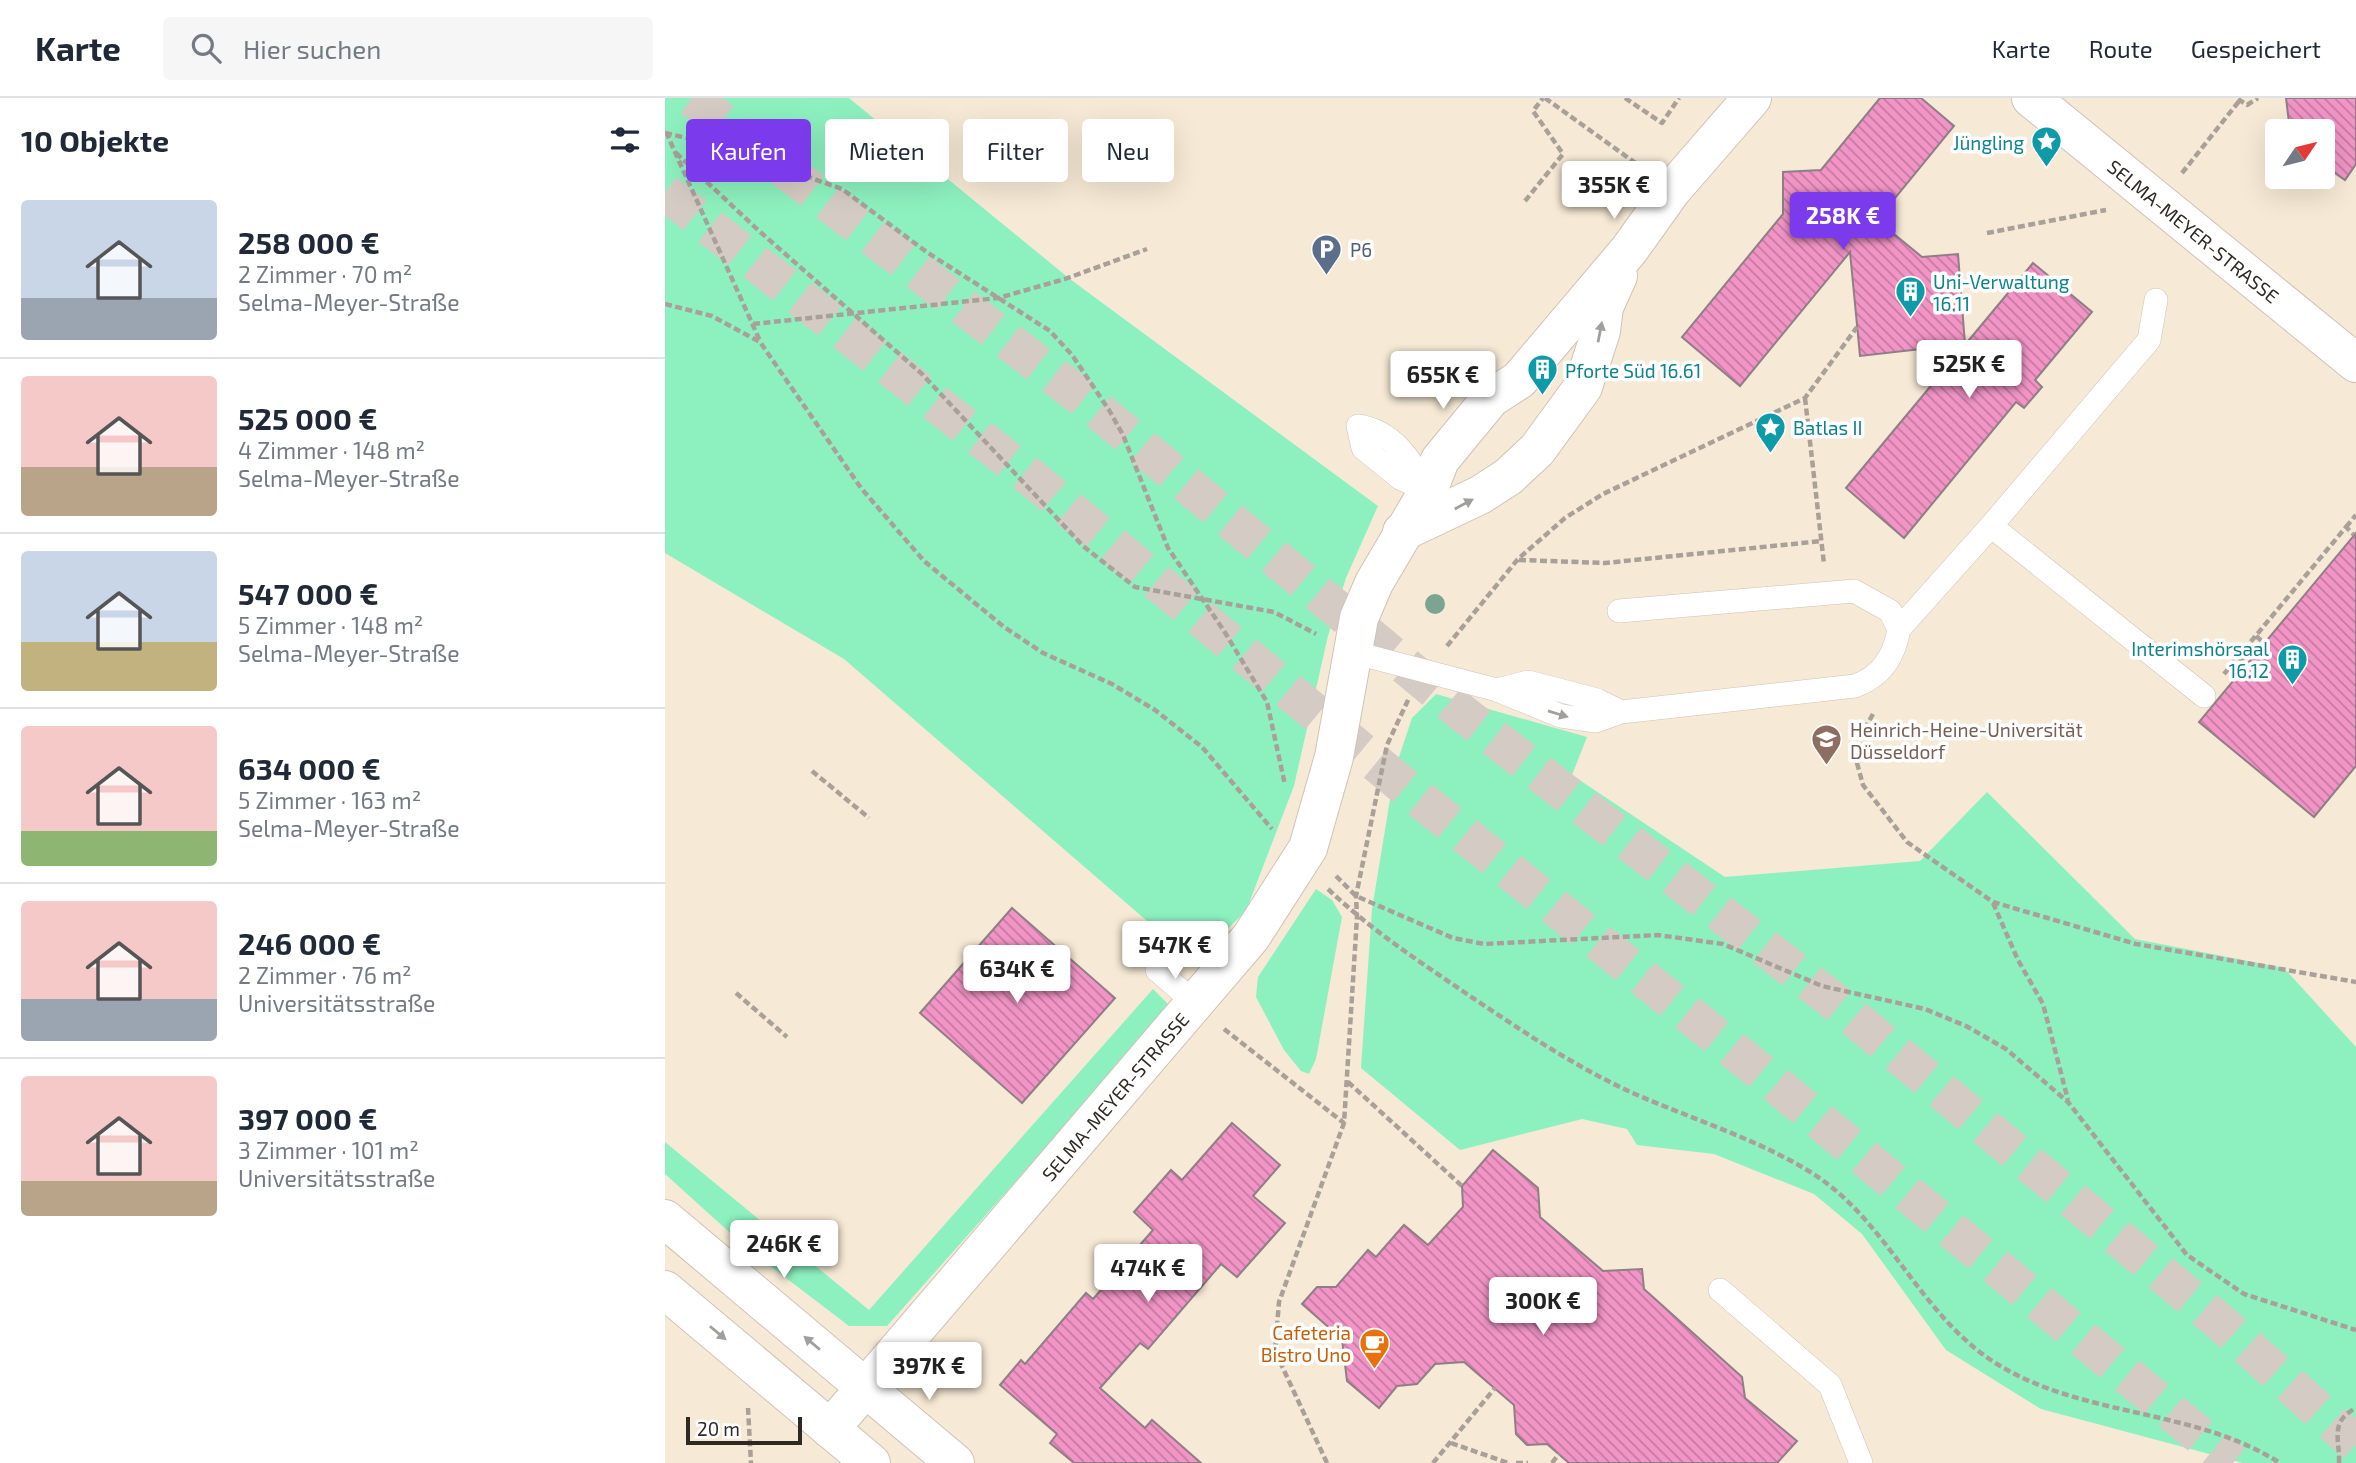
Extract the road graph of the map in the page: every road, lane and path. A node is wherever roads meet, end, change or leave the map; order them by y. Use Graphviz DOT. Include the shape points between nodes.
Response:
graph roads {
  1 [pos="1544,98"];
  2 [pos="1625,98"];
  3 [pos="1679,98"];
  4 [pos="1752,98"];
  5 [pos="2031,98"];
  6 [pos="2257,98"];
  7 [pos="2239,99"];
  8 [pos="1687,104"];
  9 [pos="665,132"];
  10 [pos="676,153"];
  11 [pos="2185,169"];
  12 [pos="2132,180"];
  13 [pos="1672,190"];
  14 [pos="1525,201"];
  15 [pos="1987,233"];
  16 [pos="1147,249"];
  17 [pos="1629,250"];
  18 [pos="999,298"];
  19 [pos="2156,300"];
  20 [pos="665,304"];
  21 [pos="855,315"];
  22 [pos="753,324"];
  23 [pos="1857,327"];
  24 [pos="760,342"];
  25 [pos="2356,363"];
  26 [pos="1805,398"];
  27 [pos="2356,515"];
  28 [pos="1991,526"];
  29 [pos="2346,527"];
  30 [pos="1402,532"];
  31 [pos="2354,535"];
  32 [pos="1822,541"];
  33 [pos="1518,559"];
  34 [pos="1827,591"];
  35 [pos="1201,601"];
  36 [pos="1619,611"];
  37 [pos="1899,629"];
  38 [pos="2256,636"];
  39 [pos="2265,643"];
  40 [pos="1352,652"];
  41 [pos="2238,657"];
  42 [pos="2247,664"];
  43 [pos="1882,670"];
  44 [pos="1427,672"];
  45 [pos="2204,696"];
  46 [pos="812,771"];
  47 [pos="1286,789"];
  48 [pos="869,818"];
  49 [pos="1304,856"];
  50 [pos="1356,896"];
  51 [pos="1993,902"];
  52 [pos="1357,917"];
  53 [pos="1157,970"];
  54 [pos="2356,982"];
  55 [pos="736,993"];
  56 [pos="1195,1003"];
  57 [pos="787,1037"];
  58 [pos="1347,1082"];
  59 [pos="2068,1102"];
  60 [pos="1344,1123"];
  61 [pos="1462,1186"];
  62 [pos="665,1219"];
  63 [pos="665,1290"];
  64 [pos="1720,1290"];
  65 [pos="2356,1330"];
  66 [pos="864,1387"];
  67 [pos="1495,1388"];
  68 [pos="2356,1408"];
  69 [pos="830,1429"];
  70 [pos="1451,1443"];
  71 [pos="1559,1454"];
  72 [pos="871,1463"];
  73 [pos="955,1463"];
  74 [pos="1327,1463"];
  75 [pos="1433,1463"];
  76 [pos="1508,1463"];
  77 [pos="1516,1463"];
  78 [pos="1528,1463"];
  79 [pos="1552,1463"];
  80 [pos="1861,1463"];
  81 [pos="2280,1463"];
  82 [pos="2339,1463"];
  1 -- 13 [label="path"];
  1 -- 14 [label="path" via="1533,111 1563,154"];
  2 -- 3 [label="path" via="1661,124"];
  3 -- 8 [label="path"];
  4 -- 13 [label="street, SELMA-MEYER-STRASSE"];
  5 -- 12 [label="street, SELMA-MEYER-STRASSE"];
  6 -- 7 [label="path" via="2247,105"];
  7 -- 11 [label="path"];
  9 -- 10 [label="path"];
  9 -- 18 [label="path" via="842,189 928,253"];
  10 -- 21 [label="path"];
  10 -- 22 [label="path"];
  12 -- 15 [label="path" via="2111,209"];
  12 -- 25 [label="street, SELMA-MEYER-STRASSE"];
  13 -- 17 [label="street, SELMA-MEYER-STRASSE"];
  16 -- 18 [label="path"];
  17 -- 30 [label="street, SELMA-MEYER-STRASSE" via="1519,380 1491,398 1440,460 1428,491"];
  30 -- 17 [label="street, SELMA-MEYER-STRASSE, one-way" via="1480,495 1537,450 1583,387 1604,307"];
  18 -- 21 [label="path"];
  18 -- 35 [label="path" via="1050,331 1090,379 1123,435 1168,548"];
  19 -- 28 [label="lane" via="2149,340"];
  20 -- 24 [label="path" via="712,316"];
  21 -- 22 [label="path"];
  21 -- 35 [label="path" via="922,374 1083,545 1135,587"];
  22 -- 24 [label="path"];
  23 -- 26 [label="path"];
  24 -- 49 [label="path" via="861,488 924,561 1043,653 1112,684 1155,710 1202,747"];
  26 -- 32 [label="path"];
  26 -- 33 [label="path" via="1603,494 1565,518"];
  27 -- 29 [label="path"];
  28 -- 37 [label="lane"];
  28 -- 45 [label="lane"];
  29 -- 31 [label="path"];
  29 -- 38 [label="path"];
  30 -- 40 [label="street, SELMA-MEYER-STRASSE" via="1364,607"];
  32 -- 33 [label="path" via="1605,563"];
  32 -- 34 [label="path"];
  33 -- 44 [label="path"];
  34 -- 36 [label="lane"];
  34 -- 37 [label="lane" via="1854,591 1876,601 1891,611"];
  35 -- 40 [label="path" via="1274,612"];
  35 -- 47 [label="path" via="1266,702"];
  37 -- 43 [label="lane" via="1896,648"];
  38 -- 39 [label="path"];
  38 -- 41 [label="path"];
  40 -- 44 [label="lane"];
  40 -- 49 [label="street, SELMA-MEYER-STRASSE" via="1334,757"];
  41 -- 42 [label="path"];
  41 -- 45 [label="path"];
  43 -- 44 [label="lane" via="1855,686 1621,712 1596,721 1561,716 1497,690"];
  43 -- 51 [label="path" via="1884,692 1860,737 1857,764 1863,785 1907,842"];
  44 -- 50 [label="path" via="1409,697 1387,745"];
  46 -- 48 [label="path"];
  49 -- 50 [label="path"];
  49 -- 52 [label="path"];
  49 -- 56 [label="street, SELMA-MEYER-STRASSE" via="1251,937"];
  50 -- 52 [label="path"];
  50 -- 59 [label="path" via="1453,937 1484,944 1658,935 1723,944 1822,986 1925,1009 1966,1026 2006,1049"];
  51 -- 54 [label="path" via="2136,944"];
  51 -- 59 [label="path" via="2043,1004"];
  52 -- 58 [label="path"];
  52 -- 81 [label="path" via="1569,1059 1633,1093 1807,1170 1842,1194 1963,1340 1998,1365 2089,1403 2228,1436"];
  53 -- 56 [label="lane"];
  55 -- 57 [label="path"];
  56 -- 60 [label="path" via="1257,1058"];
  56 -- 66 [label="street, SELMA-MEYER-STRASSE"];
  58 -- 60 [label="path"];
  58 -- 61 [label="path"];
  59 -- 65 [label="path" via="2187,1255 2243,1294"];
  60 -- 74 [label="path" via="1279,1302 1275,1351"];
  66 -- 62 [label="street, one-way"];
  63 -- 69 [label="street, one-way"];
  64 -- 80 [label="lane" via="1830,1385"];
  66 -- 69 [label="street, SELMA-MEYER-STRASSE"];
  66 -- 73 [label="street"];
  67 -- 70 [label="path"];
  68 -- 82 [label="path" via="2338,1423"];
  69 -- 72 [label="street"];
  70 -- 75 [label="path"];
  70 -- 76 [label="path"];
  71 -- 79 [label="path"];
  77 -- 78 [label="path"];
}
